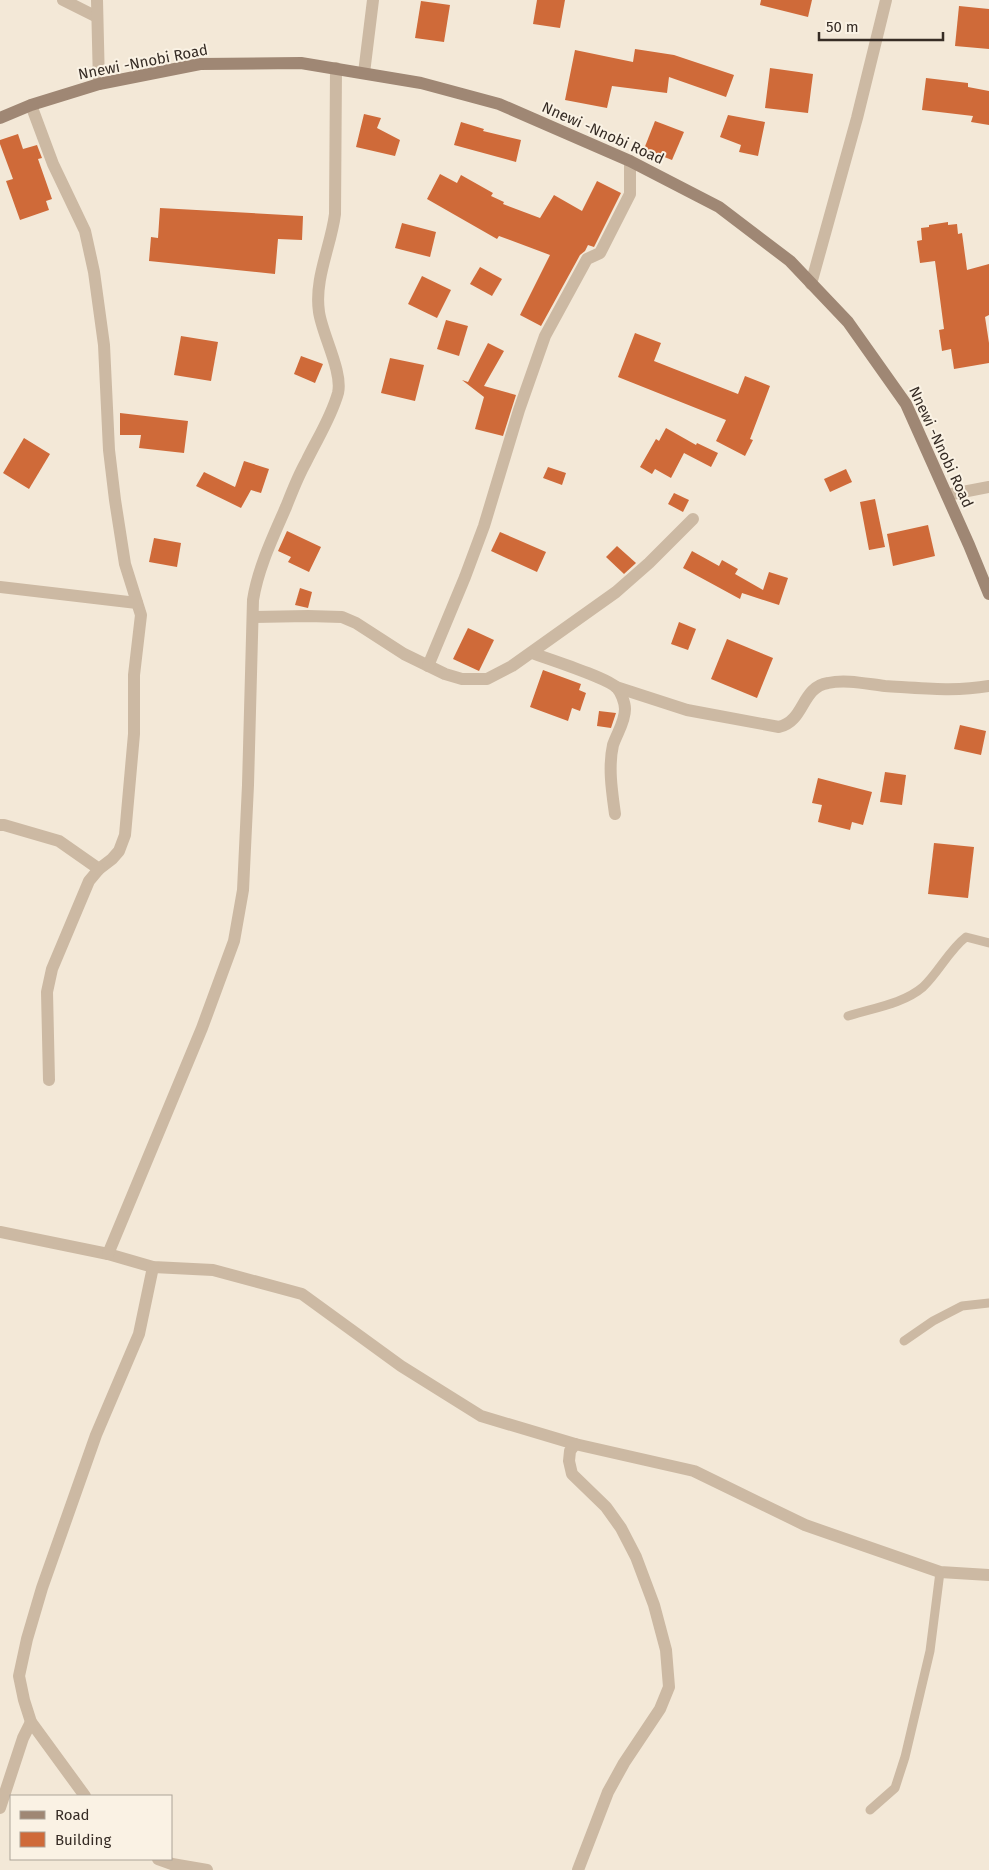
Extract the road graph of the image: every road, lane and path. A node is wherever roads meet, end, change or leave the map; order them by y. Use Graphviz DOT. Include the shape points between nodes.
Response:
graph roads {
  1 [pos="63,0"];
  2 [pos="97,0"];
  3 [pos="373,0"];
  4 [pos="886,0"];
  5 [pos="97,17"];
  6 [pos="336,68"];
  7 [pos="364,73"];
  8 [pos="99,84"];
  9 [pos="31,105"];
  10 [pos="0,118"];
  11 [pos="630,161"];
  12 [pos="812,284"];
  13 [pos="989,487"];
  14 [pos="947,495"];
  15 [pos="693,519"];
  16 [pos="0,587"];
  17 [pos="989,594"];
  18 [pos="137,603"];
  19 [pos="253,618"];
  20 [pos="532,653"];
  21 [pos="428,666"];
  22 [pos="989,686"];
  23 [pos="616,687"];
  24 [pos="615,814"];
  25 [pos="0,825"];
  26 [pos="99,869"];
  27 [pos="989,943"];
  28 [pos="848,1016"];
  29 [pos="49,1080"];
  30 [pos="0,1232"];
  31 [pos="108,1254"];
  32 [pos="153,1267"];
  33 [pos="989,1303"];
  34 [pos="904,1341"];
  35 [pos="575,1444"];
  36 [pos="940,1572"];
  37 [pos="989,1575"];
  38 [pos="31,1722"];
  39 [pos="84,1795"];
  40 [pos="0,1808"];
  41 [pos="870,1810"];
  42 [pos="161,1860"];
  43 [pos="206,1870"];
  44 [pos="578,1870"];
  1 -- 5 [label="street"];
  2 -- 5 [label="street"];
  3 -- 7 [label="street"];
  4 -- 12 [label="street"];
  5 -- 8 [label="street"];
  6 -- 7 [label="main road, Nnewi -Nnobi Road"];
  6 -- 8 [label="main road, Nnewi -Nnobi Road" via="301,63 200,64"];
  6 -- 19 [label="street" via="333,230 319,285 319,311 337,372 338,390 332,413 304,464 256,582"];
  7 -- 11 [label="main road, Nnewi -Nnobi Road" via="421,83 499,104"];
  8 -- 9 [label="main road, Nnewi -Nnobi Road"];
  9 -- 10 [label="main road, Nnewi -Nnobi Road"];
  9 -- 18 [label="street" via="53,164 85,230 94,272 104,345 115,500 125,564"];
  11 -- 12 [label="main road, Nnewi -Nnobi Road" via="719,206 790,261"];
  11 -- 21 [label="street" via="630,194 600,253 587,258 545,336 484,526"];
  12 -- 14 [label="main road, Nnewi -Nnobi Road" via="848,322 906,404"];
  13 -- 14 [label="street"];
  14 -- 17 [label="main road, Nnewi -Nnobi Road"];
  15 -- 20 [label="street" via="616,592"];
  16 -- 18 [label="street"];
  18 -- 26 [label="street" via="141,615 134,676 134,734 125,835 119,851"];
  19 -- 21 [label="street" via="342,617"];
  19 -- 31 [label="street" via="243,890 234,941 202,1028"];
  20 -- 21 [label="street" via="487,679 462,679"];
  20 -- 23 [label="street"];
  22 -- 23 [label="street" via="939,688 828,683 817,686 789,725 779,727 687,710"];
  23 -- 24 [label="street" via="626,708 613,746 611,782"];
  25 -- 26 [label="street" via="59,841"];
  26 -- 29 [label="street" via="89,881 52,969 47,992"];
  27 -- 28 [label="lane" via="966,937 922,987 900,1001"];
  30 -- 31 [label="street"];
  31 -- 32 [label="street"];
  32 -- 35 [label="street" via="212,1270 302,1294 401,1366 481,1416"];
  32 -- 38 [label="street" via="139,1334 96,1435 27,1639 19,1676"];
  33 -- 34 [label="lane" via="962,1306"];
  35 -- 36 [label="street" via="694,1471 805,1525"];
  35 -- 44 [label="street" via="570,1451 572,1474 606,1507 636,1557 666,1650 670,1687 660,1709 608,1792"];
  36 -- 37 [label="street"];
  36 -- 41 [label="lane" via="930,1651 906,1756 895,1788"];
  38 -- 39 [label="street"];
  38 -- 40 [label="street"];
  42 -- 43 [label="street"];
}
